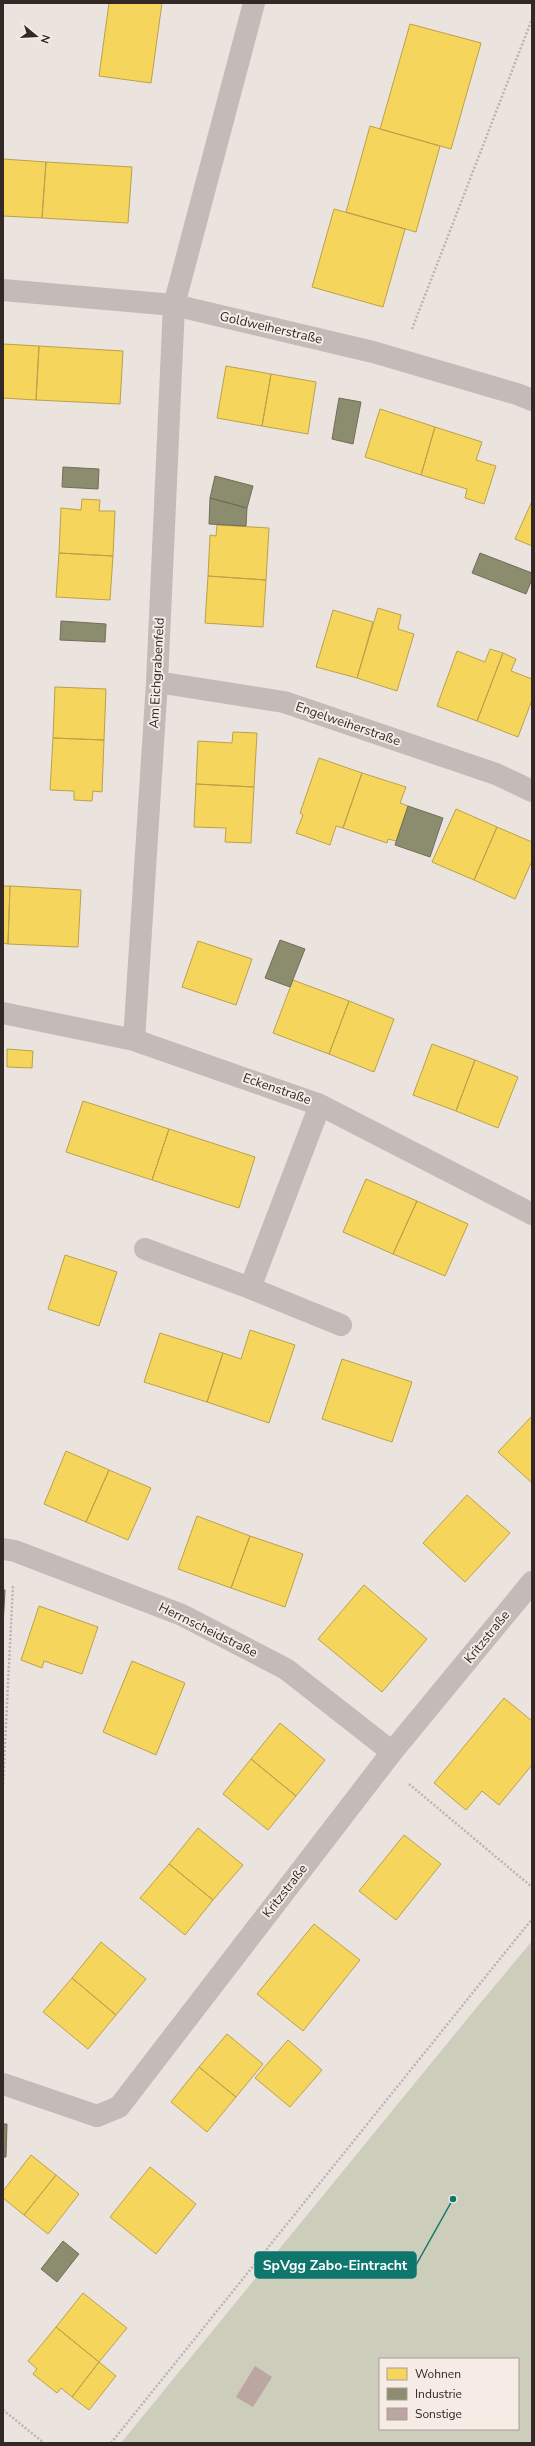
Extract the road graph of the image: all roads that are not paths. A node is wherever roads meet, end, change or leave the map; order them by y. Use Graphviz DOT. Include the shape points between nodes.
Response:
graph roads {
  1 [pos="254,3"];
  2 [pos="3,290"];
  3 [pos="174,305"];
  4 [pos="532,400"];
  5 [pos="157,682"];
  6 [pos="532,791"];
  7 [pos="3,1013"];
  8 [pos="134,1040"];
  9 [pos="320,1105"];
  10 [pos="532,1214"];
  11 [pos="145,1249"];
  12 [pos="250,1288"];
  13 [pos="341,1325"];
  14 [pos="9,1550"];
  15 [pos="532,1582"];
  16 [pos="392,1752"];
  17 [pos="3,2084"];
  1 -- 3 [label="street, Am Eichgrabenfeld"];
  2 -- 3 [label="street, Goldweiherstraße"];
  3 -- 4 [label="street, Goldweiherstraße" via="401,360"];
  3 -- 5 [label="street, Am Eichgrabenfeld"];
  5 -- 6 [label="street, Engelweiherstraße" via="284,702 496,774"];
  5 -- 8 [label="street, Am Eichgrabenfeld"];
  7 -- 8 [label="street, Eckenstraße"];
  8 -- 9 [label="street, Eckenstraße"];
  9 -- 10 [label="street, Eckenstraße"];
  9 -- 12 [label="street"];
  11 -- 12 [label="street"];
  12 -- 13 [label="street"];
  14 -- 16 [label="street, Herrnscheidstraße" via="182,1615 286,1668"];
  15 -- 16 [label="street, Kritzstraße"];
  16 -- 17 [label="street, Kritzstraße" via="119,2107 97,2116"];
}
